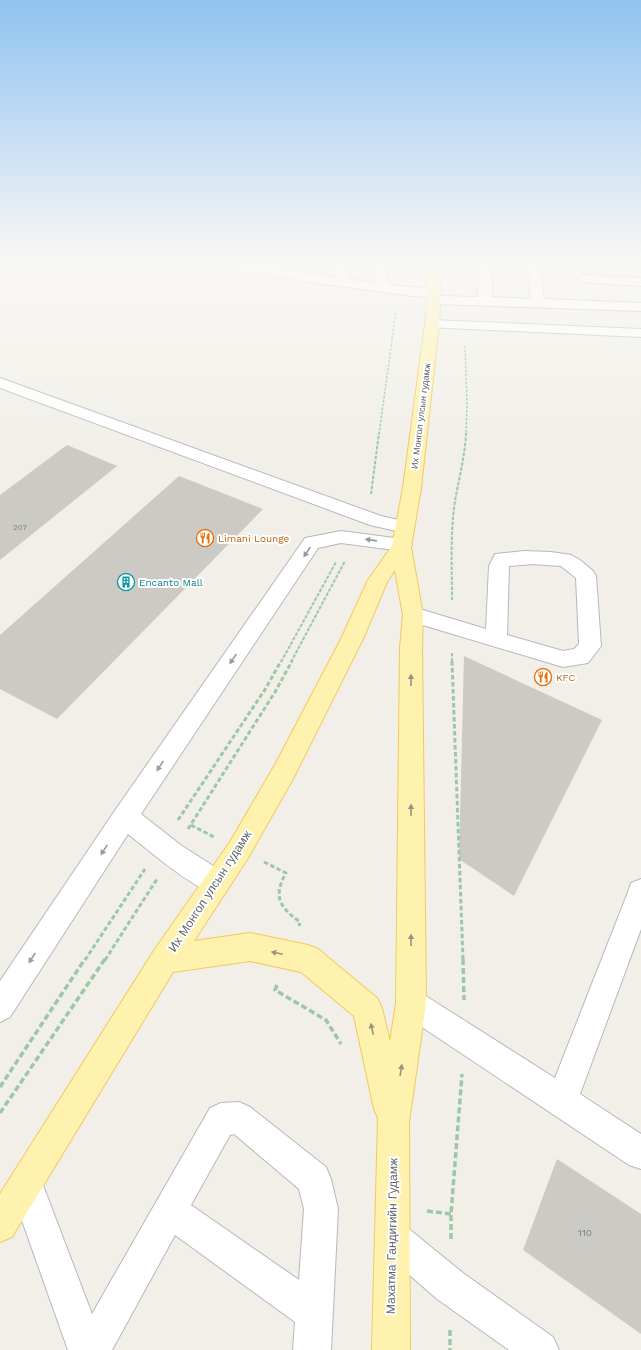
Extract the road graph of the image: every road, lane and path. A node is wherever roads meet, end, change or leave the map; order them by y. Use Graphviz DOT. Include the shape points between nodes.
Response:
graph roads {
  1 [pos="432,324"];
  2 [pos="641,333"];
  3 [pos="465,341"];
  4 [pos="7,388"];
  5 [pos="0,401"];
  6 [pos="357,538"];
  7 [pos="403,540"];
  8 [pos="413,615"];
  9 [pos="452,626"];
  10 [pos="496,639"];
  11 [pos="125,817"];
  12 [pos="191,825"];
  13 [pos="164,848"];
  14 [pos="239,850"];
  15 [pos="217,883"];
  16 [pos="641,892"];
  17 [pos="288,955"];
  18 [pos="165,959"];
  19 [pos="411,1003"];
  20 [pos="0,1007"];
  21 [pos="342,1046"];
  22 [pos="562,1101"];
  23 [pos="0,1113"];
  24 [pos="393,1122"];
  25 [pos="641,1153"];
  26 [pos="26,1184"];
  27 [pos="170,1211"];
  28 [pos="451,1214"];
  29 [pos="392,1222"];
  30 [pos="0,1225"];
  31 [pos="314,1313"];
  32 [pos="391,1334"];
  33 [pos="87,1350"];
  34 [pos="92,1350"];
  35 [pos="312,1350"];
  36 [pos="377,1350"];
  37 [pos="540,1350"];
  1 -- 2 [label="street"];
  1 -- 7 [label="main road, Их Монгол улсын гудамж" via="412,488"];
  3 -- 9 [label="path" via="465,449 455,502"];
  4 -- 5 [label="street"];
  4 -- 7 [label="street" via="377,520"];
  7 -- 6 [label="street, one-way"];
  6 -- 11 [label="street, one-way" via="340,537 312,544"];
  6 -- 12 [label="path" via="275,692"];
  7 -- 8 [label="main road, Их Монгол улсын гудамж"];
  7 -- 14 [label="main road, Их Монгол улсын гудамж" via="378,580 345,653 285,770"];
  8 -- 9 [label="street"];
  19 -- 8 [label="main road, Их Монгол улсын гудамж, one-way"];
  9 -- 10 [label="street"];
  10 -- 10 [label="street" via="563,659 580,657 590,646 586,576 580,569 564,560 511,557 502,559 499,566"];
  11 -- 13 [label="street"];
  11 -- 20 [label="street, one-way"];
  12 -- 13 [label="path"];
  12 -- 14 [label="path"];
  13 -- 15 [label="street"];
  13 -- 23 [label="path" via="119,940"];
  14 -- 15 [label="main road, Их Монгол улсын гудамж"];
  14 -- 17 [label="path" via="286,873 279,887 280,904 289,915 300,922"];
  15 -- 18 [label="main road, Их Монгол улсын гудамж"];
  16 -- 22 [label="street"];
  17 -- 18 [label="main road, one-way" via="250,947"];
  17 -- 21 [label="path" via="275,990 326,1020"];
  24 -- 17 [label="main road, one-way" via="367,1008 308,959"];
  18 -- 26 [label="main road, Их Монгол улсын гудамж"];
  19 -- 22 [label="street"];
  24 -- 19 [label="main road, Их Монгол улсын гудамж, one-way"];
  22 -- 25 [label="street"];
  24 -- 29 [label="main road, Махатма Гандигийн Гудамж"];
  26 -- 30 [label="main road, Их Монгол улсын гудамж"];
  26 -- 33 [label="street"];
  27 -- 31 [label="street"];
  27 -- 31 [label="street" via="221,1120 239,1118 314,1179 320,1209"];
  27 -- 34 [label="street"];
  28 -- 29 [label="path"];
  29 -- 32 [label="main road, Махатма Гандигийн Гудамж"];
  29 -- 37 [label="street" via="450,1286"];
  31 -- 35 [label="street"];
  32 -- 36 [label="street"];
}
